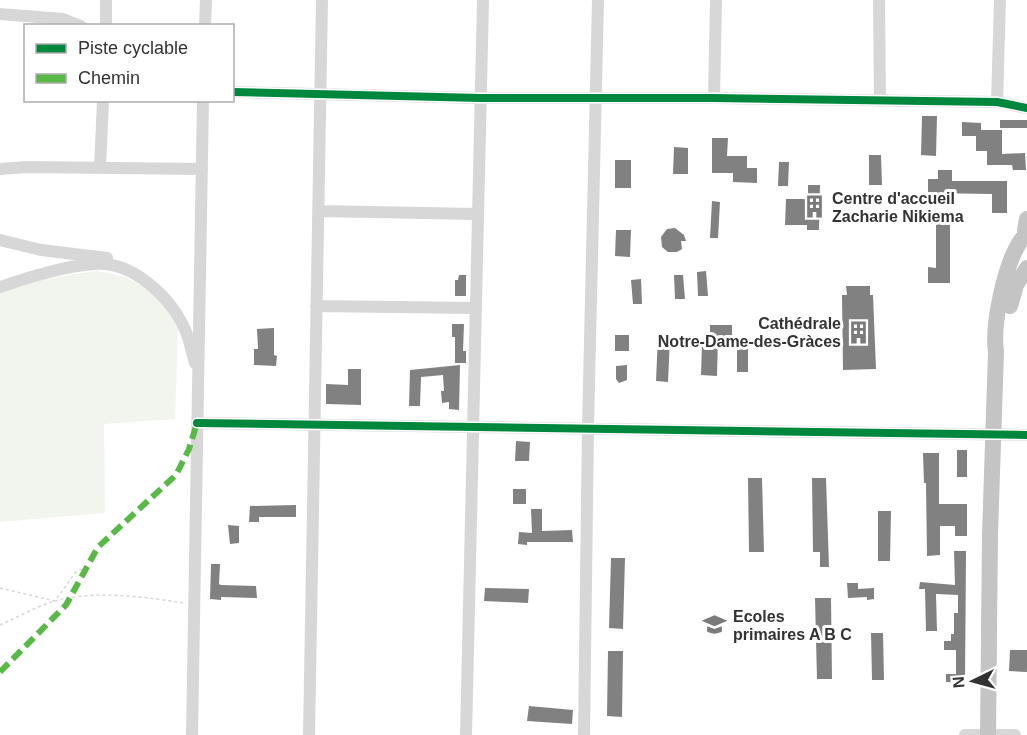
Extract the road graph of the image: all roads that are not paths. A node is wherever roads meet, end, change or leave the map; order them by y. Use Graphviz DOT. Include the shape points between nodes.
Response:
graph roads {
  1 [pos="106,0"];
  2 [pos="206,0"];
  3 [pos="322,0"];
  4 [pos="483,0"];
  5 [pos="598,0"];
  6 [pos="716,0"];
  7 [pos="879,0"];
  8 [pos="1000,0"];
  9 [pos="0,14"];
  10 [pos="75,24"];
  11 [pos="106,24"];
  12 [pos="205,24"];
  13 [pos="234,92"];
  14 [pos="320,95"];
  15 [pos="596,97"];
  16 [pos="481,98"];
  17 [pos="714,98"];
  18 [pos="880,101"];
  19 [pos="103,102"];
  20 [pos="204,102"];
  21 [pos="997,102"];
  22 [pos="1027,108"];
  23 [pos="100,168"];
  24 [pos="0,169"];
  25 [pos="202,169"];
  26 [pos="318,211"];
  27 [pos="477,214"];
  28 [pos="1026,233"];
  29 [pos="0,240"];
  30 [pos="124,268"];
  31 [pos="1027,268"];
  32 [pos="0,287"];
  33 [pos="316,306"];
  34 [pos="475,308"];
  35 [pos="996,352"];
  36 [pos="198,373"];
  37 [pos="197,423"];
  38 [pos="316,424"];
  39 [pos="472,426"];
  40 [pos="588,428"];
  41 [pos="993,434"];
  42 [pos="1027,435"];
  43 [pos="192,735"];
  44 [pos="309,735"];
  45 [pos="466,735"];
  46 [pos="584,735"];
  47 [pos="965,735"];
  48 [pos="988,735"];
  49 [pos="1015,735"];
  1 -- 11 [label="street"];
  2 -- 12 [label="street"];
  3 -- 14 [label="street"];
  4 -- 16 [label="street"];
  5 -- 15 [label="street"];
  6 -- 17 [label="street"];
  7 -- 18 [label="street"];
  8 -- 21 [label="street"];
  9 -- 10 [label="street"];
  13 -- 14 [label="street"];
  14 -- 16 [label="street"];
  14 -- 26 [label="street"];
  15 -- 16 [label="street"];
  15 -- 17 [label="street"];
  15 -- 40 [label="street"];
  16 -- 27 [label="street"];
  17 -- 18 [label="street"];
  18 -- 21 [label="street"];
  19 -- 23 [label="street"];
  20 -- 25 [label="street"];
  21 -- 22 [label="street"];
  23 -- 24 [label="street"];
  23 -- 25 [label="street"];
  25 -- 36 [label="street"];
  26 -- 27 [label="street"];
  26 -- 33 [label="street"];
  27 -- 34 [label="street"];
  28 -- 35 [label="highway" via="1012,254 1004,283 995,327"];
  29 -- 30 [label="street" via="41,250 108,258"];
  30 -- 32 [label="street" via="96,264 38,274"];
  30 -- 36 [label="street" via="150,284 173,311 185,330"];
  31 -- 35 [label="highway" via="1016,285"];
  33 -- 34 [label="street"];
  33 -- 38 [label="street"];
  34 -- 39 [label="street"];
  35 -- 41 [label="highway"];
  36 -- 37 [label="street"];
  37 -- 38 [label="street"];
  37 -- 43 [label="street"];
  38 -- 39 [label="street"];
  38 -- 44 [label="street"];
  39 -- 40 [label="street"];
  39 -- 45 [label="street"];
  40 -- 41 [label="street"];
  40 -- 46 [label="street"];
  41 -- 42 [label="street"];
  41 -- 48 [label="highway"];
  47 -- 48 [label="street"];
  48 -- 49 [label="street"];
}
